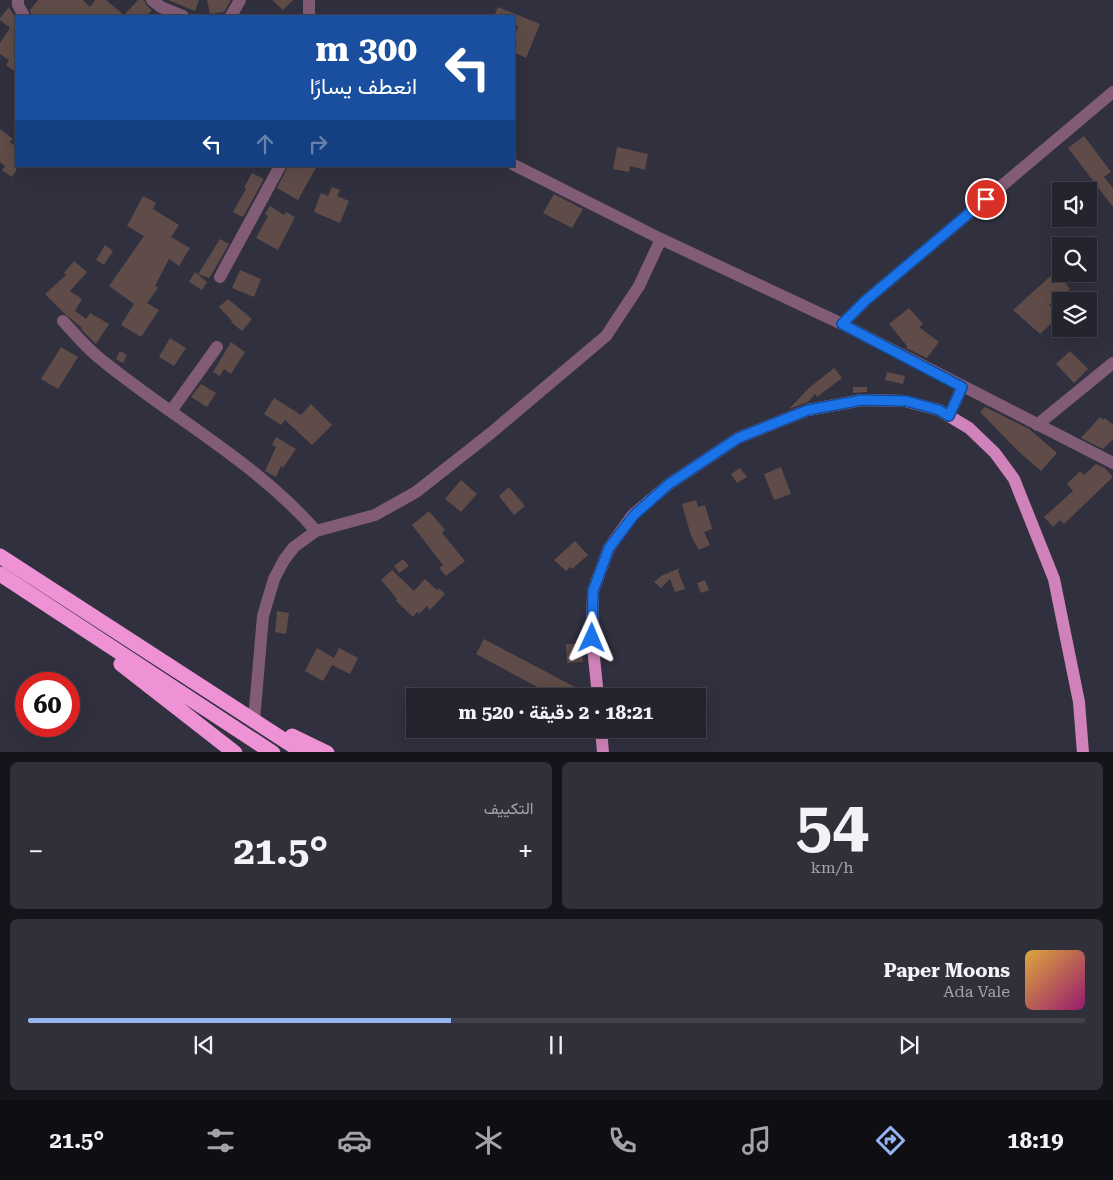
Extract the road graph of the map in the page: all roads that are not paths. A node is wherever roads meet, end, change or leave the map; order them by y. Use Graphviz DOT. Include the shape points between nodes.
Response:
graph roads {
  1 [pos="18,0"];
  2 [pos="152,0"];
  3 [pos="240,0"];
  4 [pos="309,0"];
  5 [pos="23,15"];
  6 [pos="181,15"];
  7 [pos="232,15"];
  8 [pos="309,15"];
  9 [pos="1113,92"];
  10 [pos="515,166"];
  11 [pos="279,167"];
  12 [pos="661,239"];
  13 [pos="220,277"];
  14 [pos="63,321"];
  15 [pos="842,324"];
  16 [pos="217,347"];
  17 [pos="1113,363"];
  18 [pos="962,387"];
  19 [pos="171,411"];
  20 [pos="949,416"];
  21 [pos="1038,425"];
  22 [pos="1113,463"];
  23 [pos="316,531"];
  24 [pos="0,556"];
  25 [pos="0,574"];
  26 [pos="16,585"];
  27 [pos="597,688"];
  28 [pos="258,722"];
  29 [pos="235,752"];
  30 [pos="273,752"];
  31 [pos="304,752"];
  32 [pos="327,752"];
  33 [pos="1083,752"];
  1 -- 5 [label="street"];
  2 -- 6 [label="street"];
  3 -- 7 [label="street"];
  4 -- 8 [label="street"];
  9 -- 15 [label="street" via="865,301"];
  10 -- 12 [label="street"];
  11 -- 13 [label="street"];
  12 -- 15 [label="street"];
  12 -- 23 [label="street" via="639,286 606,336 416,492 375,516"];
  14 -- 19 [label="street" via="102,360"];
  15 -- 18 [label="street"];
  16 -- 19 [label="street"];
  17 -- 21 [label="street"];
  18 -- 20 [label="street"];
  18 -- 21 [label="street"];
  19 -- 23 [label="street" via="269,485"];
  20 -- 27 [label="main road" via="906,401 862,400 808,410 738,438 669,484 634,515 609,548 593,591 592,638"];
  20 -- 33 [label="main road" via="969,428 995,453 1014,479 1054,579 1079,702"];
  21 -- 22 [label="street"];
  23 -- 28 [label="street" via="294,547 284,560 262,616"];
  24 -- 28 [label="highway"];
  25 -- 26 [label="highway"];
  26 -- 29 [label="highway"];
  26 -- 30 [label="highway"];
  28 -- 31 [label="highway"];
  28 -- 32 [label="highway"];
}
